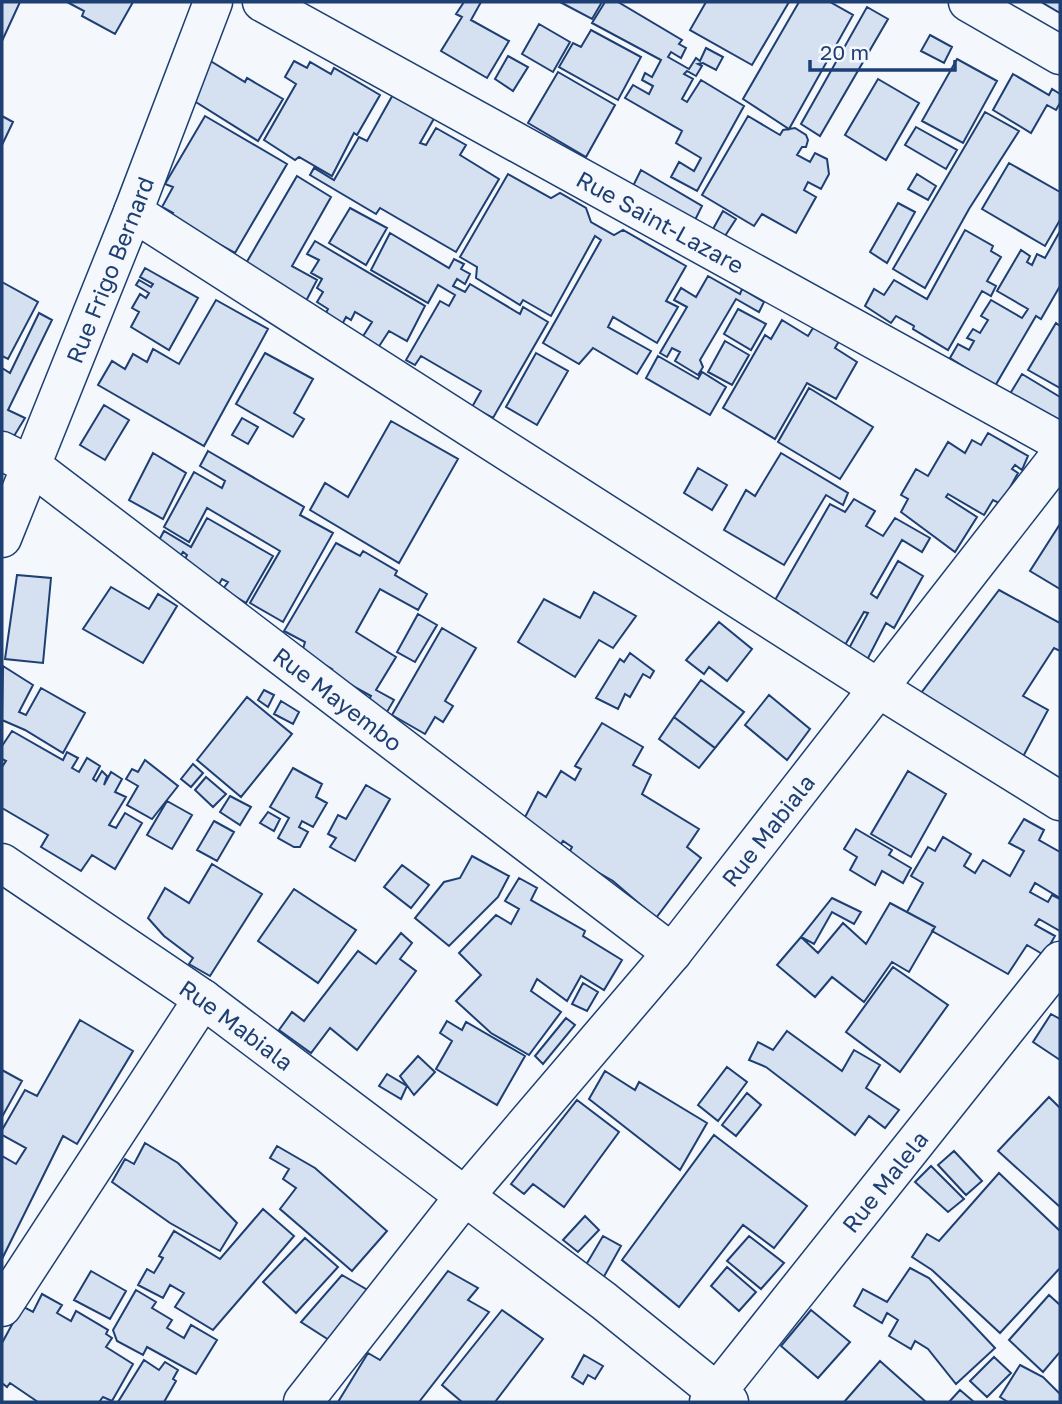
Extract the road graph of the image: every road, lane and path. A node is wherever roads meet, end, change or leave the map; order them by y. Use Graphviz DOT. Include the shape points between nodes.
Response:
graph roads {
  1 [pos="213,2"];
  2 [pos="262,2"];
  3 [pos="968,2"];
  4 [pos="1060,55"];
  5 [pos="133,212"];
  6 [pos="1060,442"];
  7 [pos="1060,455"];
  8 [pos="17,459"];
  9 [pos="2,538"];
  10 [pos="878,688"];
  11 [pos="1060,801"];
  12 [pos="2,863"];
  13 [pos="672,953"];
  14 [pos="1060,961"];
  15 [pos="203,999"];
  16 [pos="464,1197"];
  17 [pos="2,1307"];
  18 [pos="718,1399"];
  19 [pos="303,1402"];
  1 -- 5 [label="street, Rue Frigo Bernard"];
  2 -- 6 [label="street, Rue Saint-Lazare"];
  3 -- 4 [label="street"];
  5 -- 8 [label="street, Rue Frigo Bernard"];
  5 -- 10 [label="street"];
  7 -- 10 [label="street, Rue Mabiala"];
  8 -- 9 [label="street, Rue Frigo Bernard"];
  8 -- 13 [label="street, Rue Mayembo"];
  10 -- 11 [label="street"];
  10 -- 13 [label="street, Rue Mabiala"];
  12 -- 15 [label="street, Rue Mabiala"];
  13 -- 16 [label="street, Rue Mabiala"];
  14 -- 18 [label="street, Rue Malela"];
  15 -- 16 [label="street, Rue Mabiala"];
  15 -- 17 [label="street"];
  16 -- 18 [label="street, Rue Mabiala" via="604,1301"];
  16 -- 19 [label="street, Rue Mabiala"];
}
